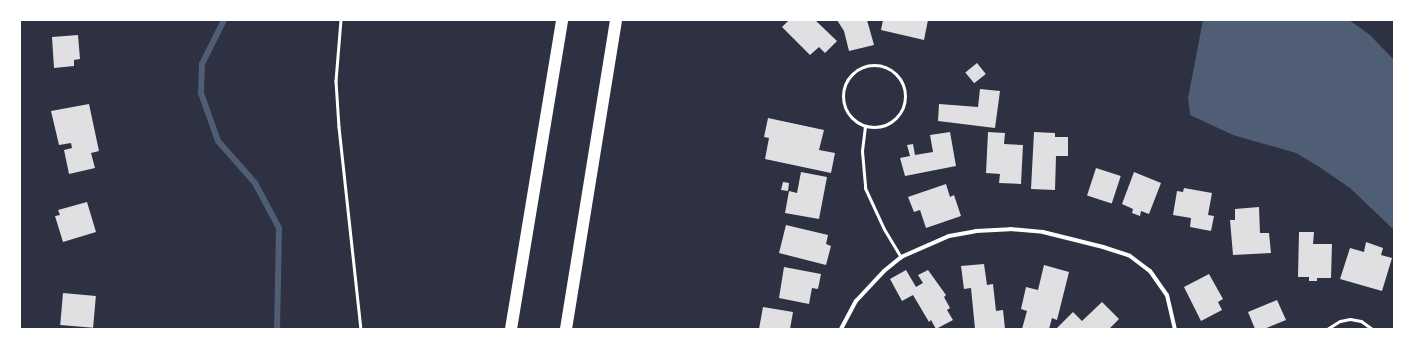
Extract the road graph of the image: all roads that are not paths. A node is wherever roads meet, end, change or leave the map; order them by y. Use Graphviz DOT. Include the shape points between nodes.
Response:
graph roads {
  1 [pos="562,20"];
  2 [pos="616,20"];
  3 [pos="865,126"];
  4 [pos="901,257"];
  5 [pos="511,329"];
  6 [pos="566,329"];
  7 [pos="841,329"];
  8 [pos="1175,329"];
  9 [pos="1327,329"];
  10 [pos="1372,329"];
  1 -- 5 [label="highway"];
  2 -- 6 [label="highway"];
  3 -- 3 [label="lane" via="884,125 897,116 904,104 903,84 890,69 881,65 860,68 851,74 842,93 848,113"];
  3 -- 4 [label="lane" via="862,157 865,188 884,229"];
  4 -- 7 [label="street" via="856,301"];
  4 -- 8 [label="street" via="949,236 1010,229 1043,232 1103,246 1130,256 1150,271 1167,295"];
  9 -- 10 [label="lane" via="1340,320 1350,319 1361,321"];
}
